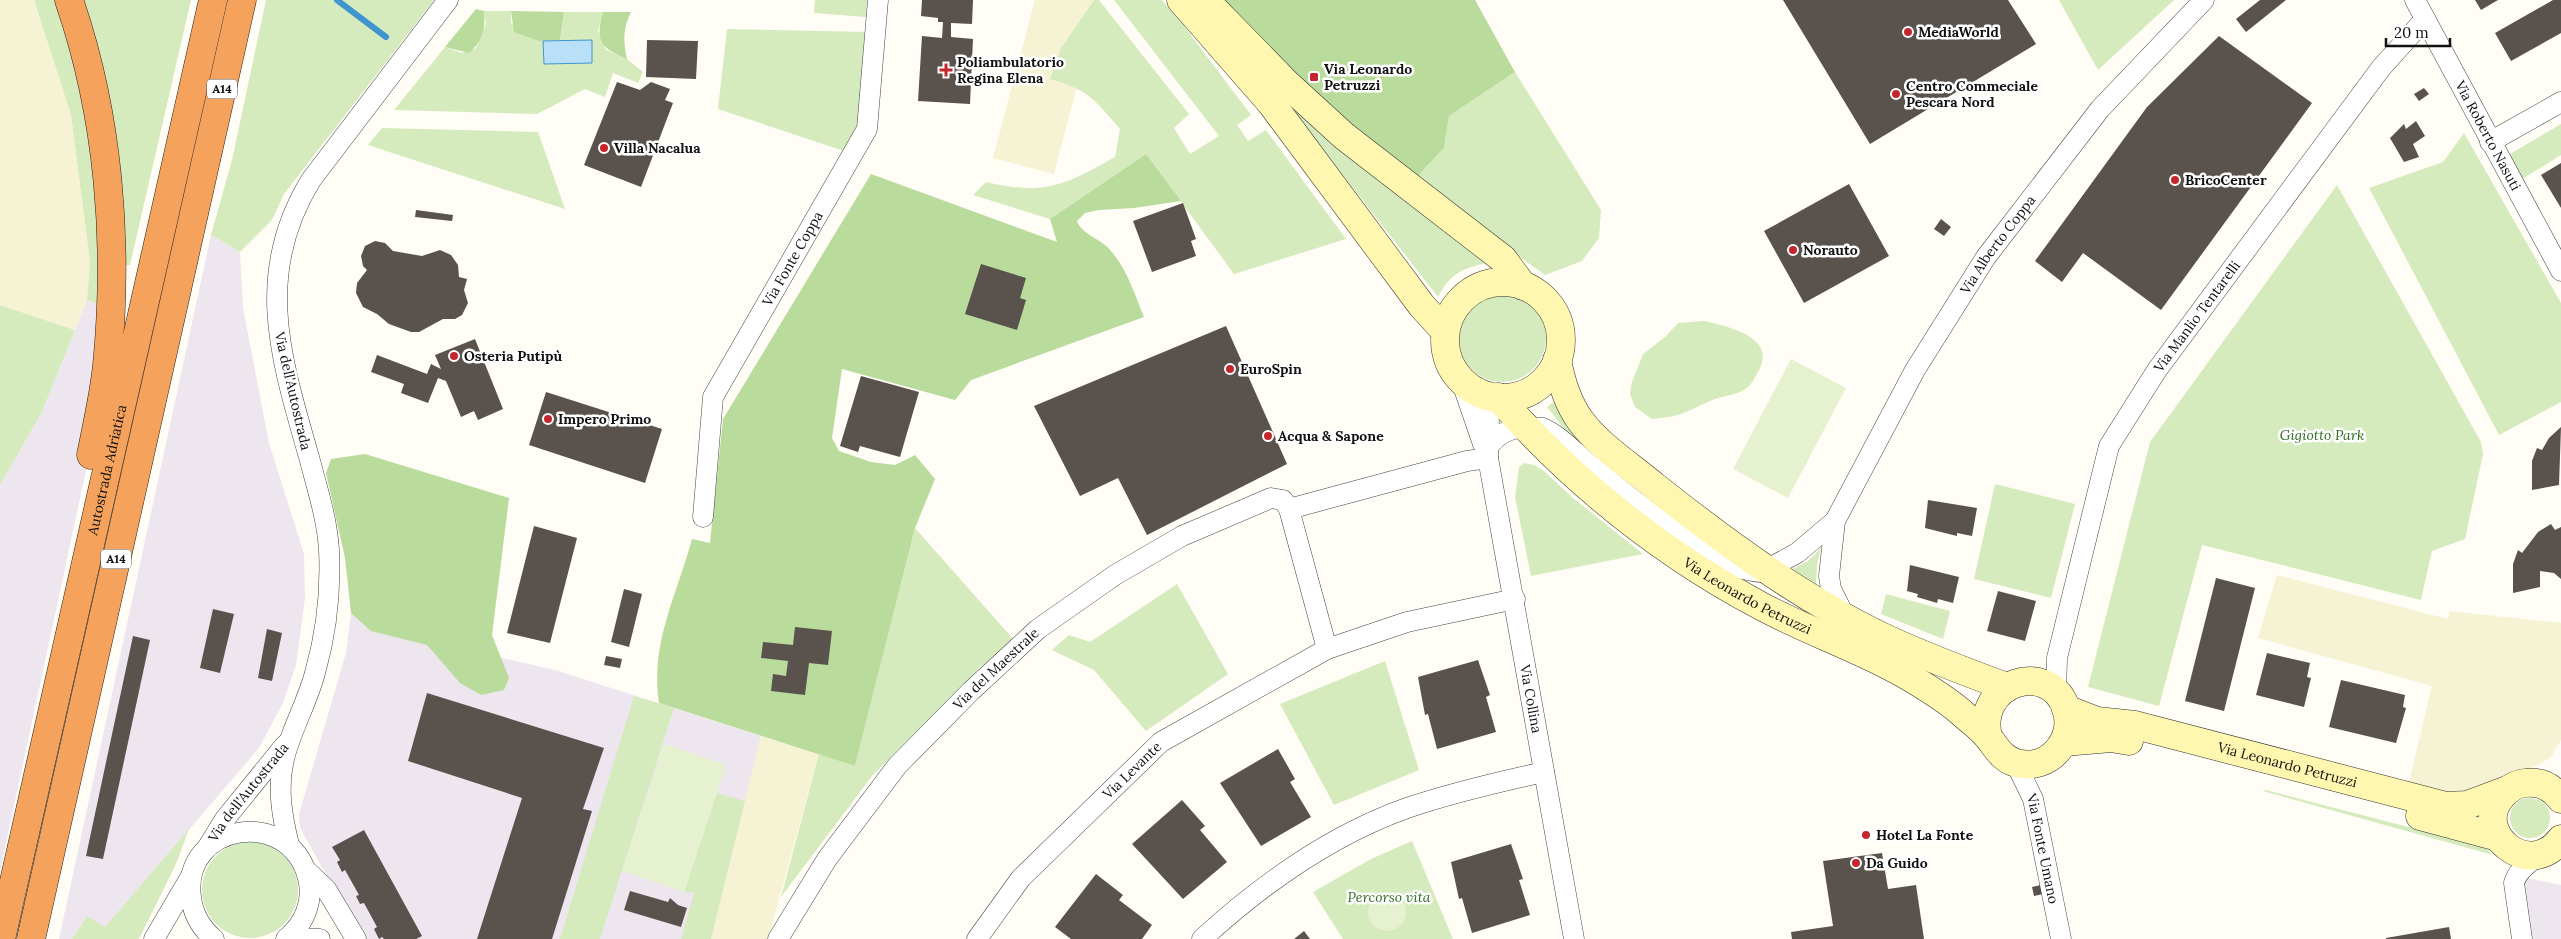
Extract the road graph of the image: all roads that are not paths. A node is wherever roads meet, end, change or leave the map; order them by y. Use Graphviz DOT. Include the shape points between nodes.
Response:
graph roads {
  1 [pos="69,0"];
  2 [pos="212,0"];
  3 [pos="242,0"];
  4 [pos="448,0"];
  5 [pos="878,0"];
  6 [pos="1181,0"];
  7 [pos="1205,0"];
  8 [pos="2204,0"];
  9 [pos="2415,0"];
  10 [pos="2425,18"];
  11 [pos="2561,102"];
  12 [pos="2490,142"];
  13 [pos="2561,271"];
  14 [pos="1523,286"];
  15 [pos="1445,331"];
  16 [pos="1557,360"];
  17 [pos="1461,380"];
  18 [pos="1495,397"];
  19 [pos="1524,427"];
  20 [pos="1488,452"];
  21 [pos="1289,509"];
  22 [pos="703,517"];
  23 [pos="1835,521"];
  24 [pos="1766,570"];
  25 [pos="1515,599"];
  26 [pos="1845,617"];
  27 [pos="1327,649"];
  28 [pos="2007,687"];
  29 [pos="57,688"];
  30 [pos="2052,695"];
  31 [pos="1988,737"];
  32 [pos="291,738"];
  33 [pos="2064,742"];
  34 [pos="2015,762"];
  35 [pos="1544,772"];
  36 [pos="2507,790"];
  37 [pos="2561,799"];
  38 [pos="2498,837"];
  39 [pos="289,845"];
  40 [pos="207,848"];
  41 [pos="2552,851"];
  42 [pos="307,871"];
  43 [pos="192,876"];
  44 [pos="287,938"];
  45 [pos="1,939"];
  46 [pos="31,939"];
  47 [pos="154,939"];
  48 [pos="214,939"];
  49 [pos="320,939"];
  50 [pos="356,939"];
  51 [pos="778,939"];
  52 [pos="977,939"];
  53 [pos="1202,939"];
  54 [pos="1574,939"];
  55 [pos="2061,939"];
  56 [pos="2522,939"];
  1 -- 29 [label="highway" via="79,28 101,122 112,257 107,366 60,596"];
  2 -- 29 [label="highway, Autostrada Adriatica / A14"];
  3 -- 46 [label="highway, A14"];
  4 -- 32 [label="street, Via dell'Autostrada" via="302,195 279,262 276,315 280,343 319,495 329,551 324,633 315,675"];
  5 -- 22 [label="street, Via Fonte Coppa" via="867,129 713,397"];
  6 -- 15 [label="main road" via="1272,103 1422,306"];
  7 -- 14 [label="main road" via="1344,136 1503,260"];
  8 -- 23 [label="street, Via Alberto Coppa" via="2100,108 1986,257 1915,370"];
  9 -- 10 [label="street, Via Roberto Nasuti"];
  10 -- 12 [label="street, Via Roberto Nasuti"];
  10 -- 30 [label="street, Via Manlio Tentarelli" via="2381,68 2163,362 2109,446 2057,658"];
  11 -- 12 [label="street"];
  12 -- 13 [label="street, Via Roberto Nasuti"];
  14 -- 15 [label="main road" via="1510,282 1492,283 1475,289 1450,314"];
  14 -- 16 [label="main road" via="1540,295 1557,320 1560,335"];
  15 -- 17 [label="main road" via="1448,358"];
  16 -- 18 [label="main road" via="1544,380 1533,389 1520,395"];
  16 -- 24 [label="main road, Via Leonardo Petruzzi" via="1565,393 1580,420 1596,437 1689,513"];
  17 -- 18 [label="main road" via="1475,390"];
  17 -- 20 [label="street, Via Collina"];
  18 -- 19 [label="main road, Via Leonardo Petruzzi"];
  18 -- 20 [label="street, Via Collina" via="1488,413"];
  19 -- 20 [label="street" via="1495,438"];
  19 -- 24 [label="street, Via Leonardo Petruzzi" via="1546,432 1641,508 1704,552 1732,565"];
  19 -- 31 [label="main road, Via Leonardo Petruzzi" via="1614,509 1680,558 1761,606 1911,678 1962,713"];
  20 -- 21 [label="street" via="1467,461"];
  20 -- 25 [label="street, Via Collina"];
  21 -- 27 [label="street"];
  21 -- 51 [label="street, Via del Maestrale" via="1283,500 1271,498 1182,536 1115,575 1038,629 971,690 897,766 827,859"];
  23 -- 24 [label="street, Via Alberto Coppa" via="1797,553"];
  23 -- 26 [label="street, Via Alberto Coppa" via="1829,576 1831,589"];
  24 -- 26 [label="main road, Via Leonardo Petruzzi"];
  25 -- 27 [label="street, Via Levante" via="1407,622"];
  25 -- 35 [label="street, Via Collina"];
  26 -- 28 [label="main road, Via Leonardo Petruzzi" via="1933,659"];
  27 -- 52 [label="street, Via Levante" via="1161,742 1021,878"];
  28 -- 30 [label="main road" via="2020,682"];
  28 -- 31 [label="main road" via="1990,705 1986,721"];
  29 -- 45 [label="highway, Autostrada Adriatica / A14"];
  30 -- 33 [label="main road" via="2068,726"];
  30 -- 36 [label="main road, Via Leonardo Petruzzi" via="2089,719 2136,725 2446,806 2467,806"];
  31 -- 34 [label="main road" via="1994,748"];
  32 -- 39 [label="street, Via dell'Autostrada" via="281,780 281,802"];
  32 -- 40 [label="street, Via dell'Autostrada" via="225,818"];
  33 -- 34 [label="main road" via="2043,761 2034,764"];
  33 -- 38 [label="main road, Via Leonardo Petruzzi" via="2111,738 2130,741"];
  34 -- 55 [label="street, Via Fonte Umano" via="2033,799"];
  35 -- 53 [label="street" via="1406,808 1336,840 1268,885"];
  35 -- 54 [label="street, Via Collina"];
  36 -- 37 [label="main road, Via Leonardo Petruzzi" via="2532,782 2545,785"];
  36 -- 38 [label="main road" via="2495,807 2493,817"];
  38 -- 41 [label="main road" via="2515,853 2527,856"];
  39 -- 40 [label="street" via="262,832 248,831 233,833"];
  39 -- 42 [label="street"];
  40 -- 43 [label="street, Via dell'Autostrada"];
  41 -- 56 [label="street" via="2524,867 2515,878"];
  42 -- 44 [label="street" via="310,889 308,908 300,924"];
  42 -- 50 [label="street" via="326,889"];
  43 -- 47 [label="street"];
  43 -- 48 [label="street" via="192,906 197,919"];
  44 -- 49 [label="street"];
}
